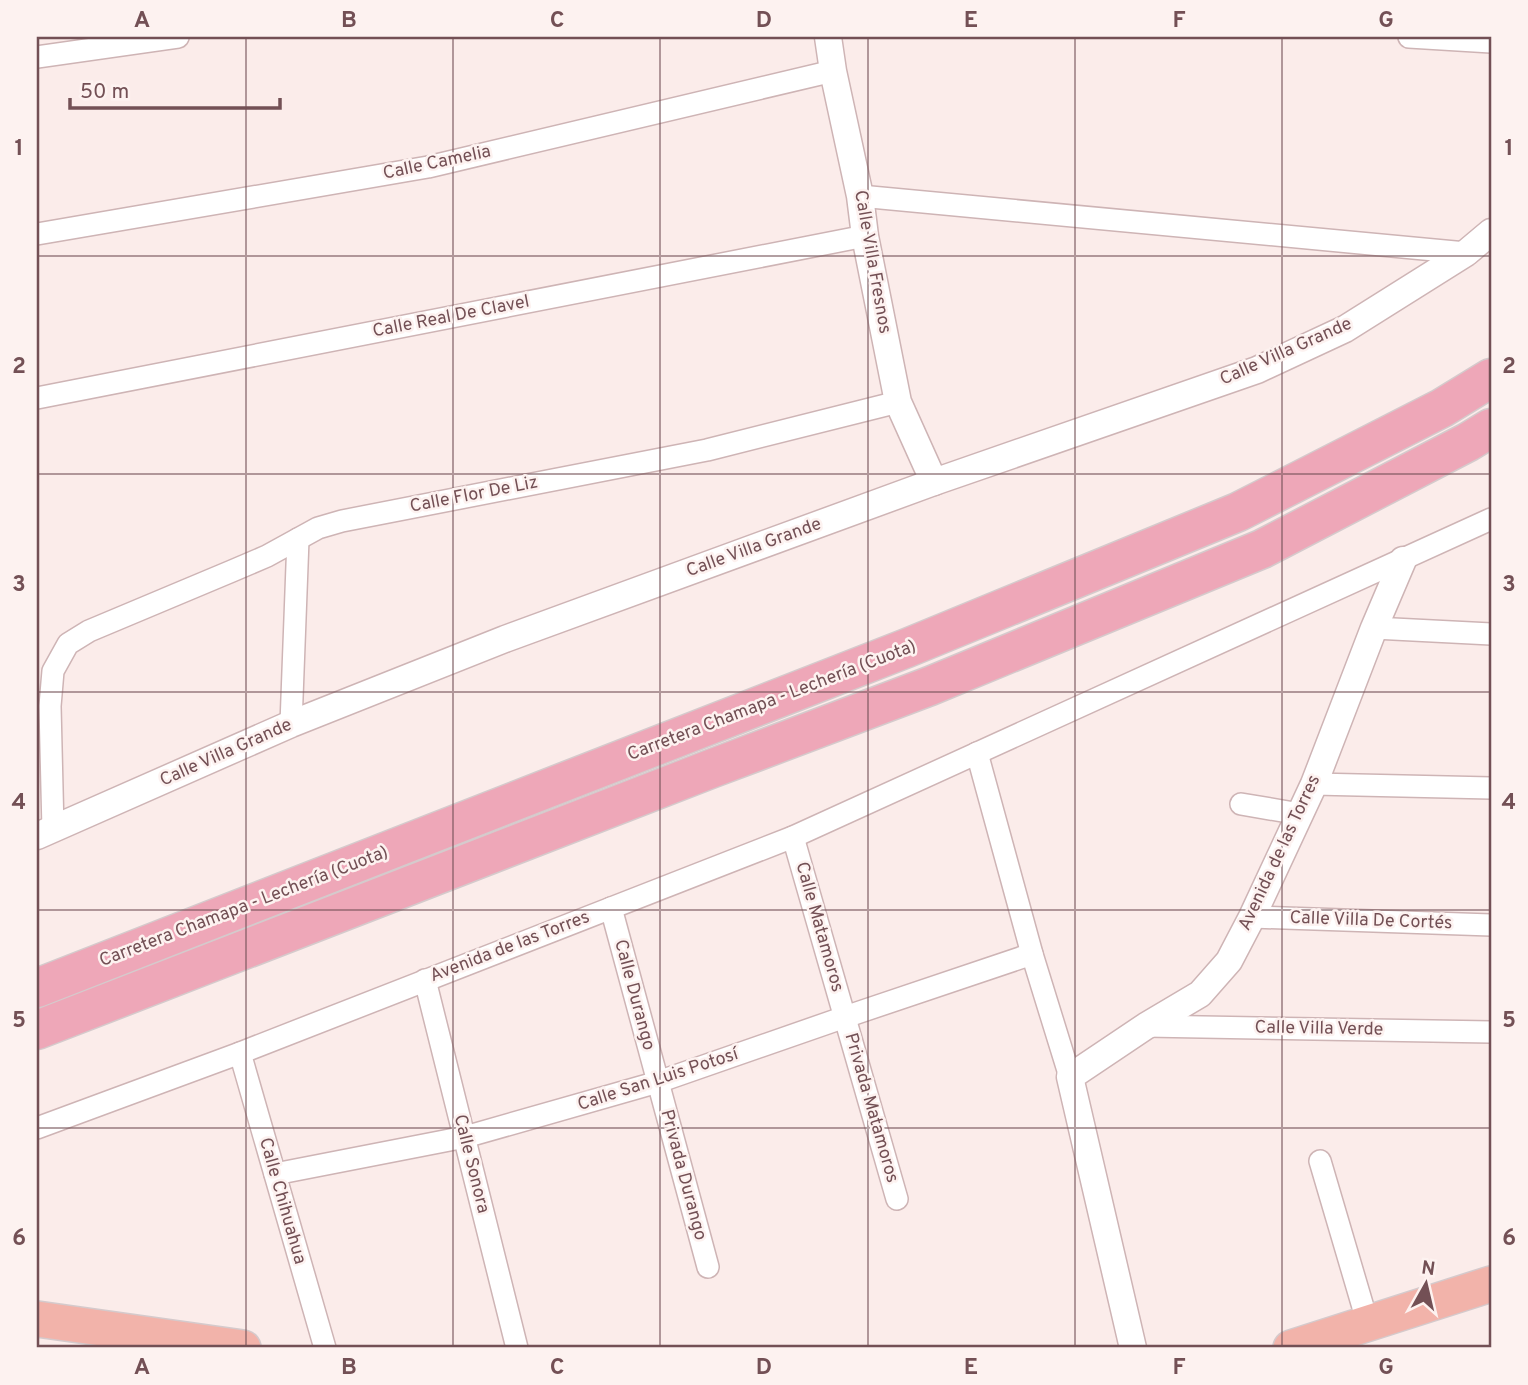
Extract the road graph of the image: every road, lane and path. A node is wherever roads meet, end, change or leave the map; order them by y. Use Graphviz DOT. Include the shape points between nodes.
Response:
graph roads {
  1 [pos="178,37"];
  2 [pos="828,37"];
  3 [pos="1409,37"];
  4 [pos="1491,42"];
  5 [pos="37,57"];
  6 [pos="833,71"];
  7 [pos="860,196"];
  8 [pos="1491,232"];
  9 [pos="37,234"];
  10 [pos="865,236"];
  11 [pos="1466,253"];
  12 [pos="1491,378"];
  13 [pos="37,398"];
  14 [pos="898,402"];
  15 [pos="1491,428"];
  16 [pos="934,482"];
  17 [pos="1491,519"];
  18 [pos="298,539"];
  19 [pos="1403,561"];
  20 [pos="1374,628"];
  21 [pos="1491,634"];
  22 [pos="43,707"];
  23 [pos="291,724"];
  24 [pos="977,753"];
  25 [pos="1314,784"];
  26 [pos="1491,788"];
  27 [pos="1241,804"];
  28 [pos="1300,814"];
  29 [pos="45,833"];
  30 [pos="793,837"];
  31 [pos="611,908"];
  32 [pos="1252,918"];
  33 [pos="1491,925"];
  34 [pos="1032,954"];
  35 [pos="425,980"];
  36 [pos="37,988"];
  37 [pos="845,1017"];
  38 [pos="1146,1026"];
  39 [pos="37,1030"];
  40 [pos="1491,1032"];
  41 [pos="240,1053"];
  42 [pos="1070,1077"];
  43 [pos="658,1082"];
  44 [pos="37,1128"];
  45 [pos="465,1137"];
  46 [pos="1320,1161"];
  47 [pos="275,1174"];
  48 [pos="897,1199"];
  49 [pos="708,1267"];
  50 [pos="1491,1284"];
  51 [pos="37,1319"];
  52 [pos="1367,1324"];
  53 [pos="243,1348"];
  54 [pos="325,1348"];
  55 [pos="517,1348"];
  56 [pos="1133,1348"];
  57 [pos="1292,1348"];
  1 -- 5 [label="street"];
  2 -- 6 [label="street, Calle Villa Fresnos"];
  3 -- 4 [label="street"];
  6 -- 7 [label="street, Calle Villa Fresnos"];
  6 -- 9 [label="street, Calle Camelia" via="428,167"];
  7 -- 10 [label="street, Calle Villa Fresnos"];
  7 -- 11 [label="street"];
  8 -- 11 [label="street, Calle Villa Grande"];
  10 -- 13 [label="street, Calle Real De Clavel"];
  10 -- 14 [label="street, Calle Villa Fresnos"];
  11 -- 16 [label="street, Calle Villa Grande" via="1345,329 1257,370"];
  12 -- 36 [label="highway, Carretera Chamapa - Lechería (Cuota)" via="1442,408 1238,512 907,648"];
  14 -- 16 [label="street, Calle Villa Fresnos"];
  14 -- 18 [label="street, Calle Flor De Liz" via="707,450 342,521"];
  15 -- 39 [label="highway" via="1262,549 930,686"];
  16 -- 23 [label="street, Calle Villa Grande" via="505,639"];
  17 -- 19 [label="street, Avenida de las Torres"];
  18 -- 22 [label="street, Calle Flor De Liz" via="68,644 53,671"];
  18 -- 23 [label="street"];
  19 -- 20 [label="street, Avenida de las Torres"];
  19 -- 24 [label="street, Avenida de las Torres"];
  20 -- 21 [label="street"];
  20 -- 25 [label="street, Avenida de las Torres"];
  22 -- 29 [label="street"];
  23 -- 29 [label="street, Calle Villa Grande"];
  24 -- 30 [label="street, Avenida de las Torres"];
  24 -- 34 [label="street"];
  25 -- 26 [label="street"];
  25 -- 28 [label="street, Avenida de las Torres"];
  27 -- 28 [label="street"];
  28 -- 32 [label="street, Avenida de las Torres"];
  30 -- 31 [label="street, Avenida de las Torres"];
  30 -- 37 [label="street, Calle Matamoros"];
  31 -- 35 [label="street, Avenida de las Torres"];
  31 -- 43 [label="street, Calle Durango"];
  32 -- 33 [label="street, Calle Villa De Cortés"];
  32 -- 38 [label="street, Avenida de las Torres" via="1229,961 1200,994"];
  34 -- 37 [label="street, Calle San Luis Potosí"];
  34 -- 42 [label="street"];
  35 -- 41 [label="street, Avenida de las Torres"];
  35 -- 45 [label="street, Calle Sonora"];
  37 -- 43 [label="street, Calle San Luis Potosí"];
  37 -- 48 [label="street, Privada Matamoros"];
  38 -- 40 [label="street, Calle Villa Verde"];
  38 -- 42 [label="street, Avenida de las Torres"];
  41 -- 44 [label="street, Avenida de las Torres"];
  41 -- 47 [label="street, Calle Chihuahua"];
  42 -- 56 [label="street"];
  43 -- 45 [label="street, Calle San Luis Potosí"];
  43 -- 49 [label="street, Privada Durango"];
  45 -- 47 [label="street, Calle San Luis Potosí"];
  45 -- 55 [label="street, Calle Sonora"];
  46 -- 52 [label="street"];
  47 -- 54 [label="street, Calle Chihuahua"];
  50 -- 52 [label="main road"];
  51 -- 53 [label="main road"];
  52 -- 57 [label="main road"];
}
